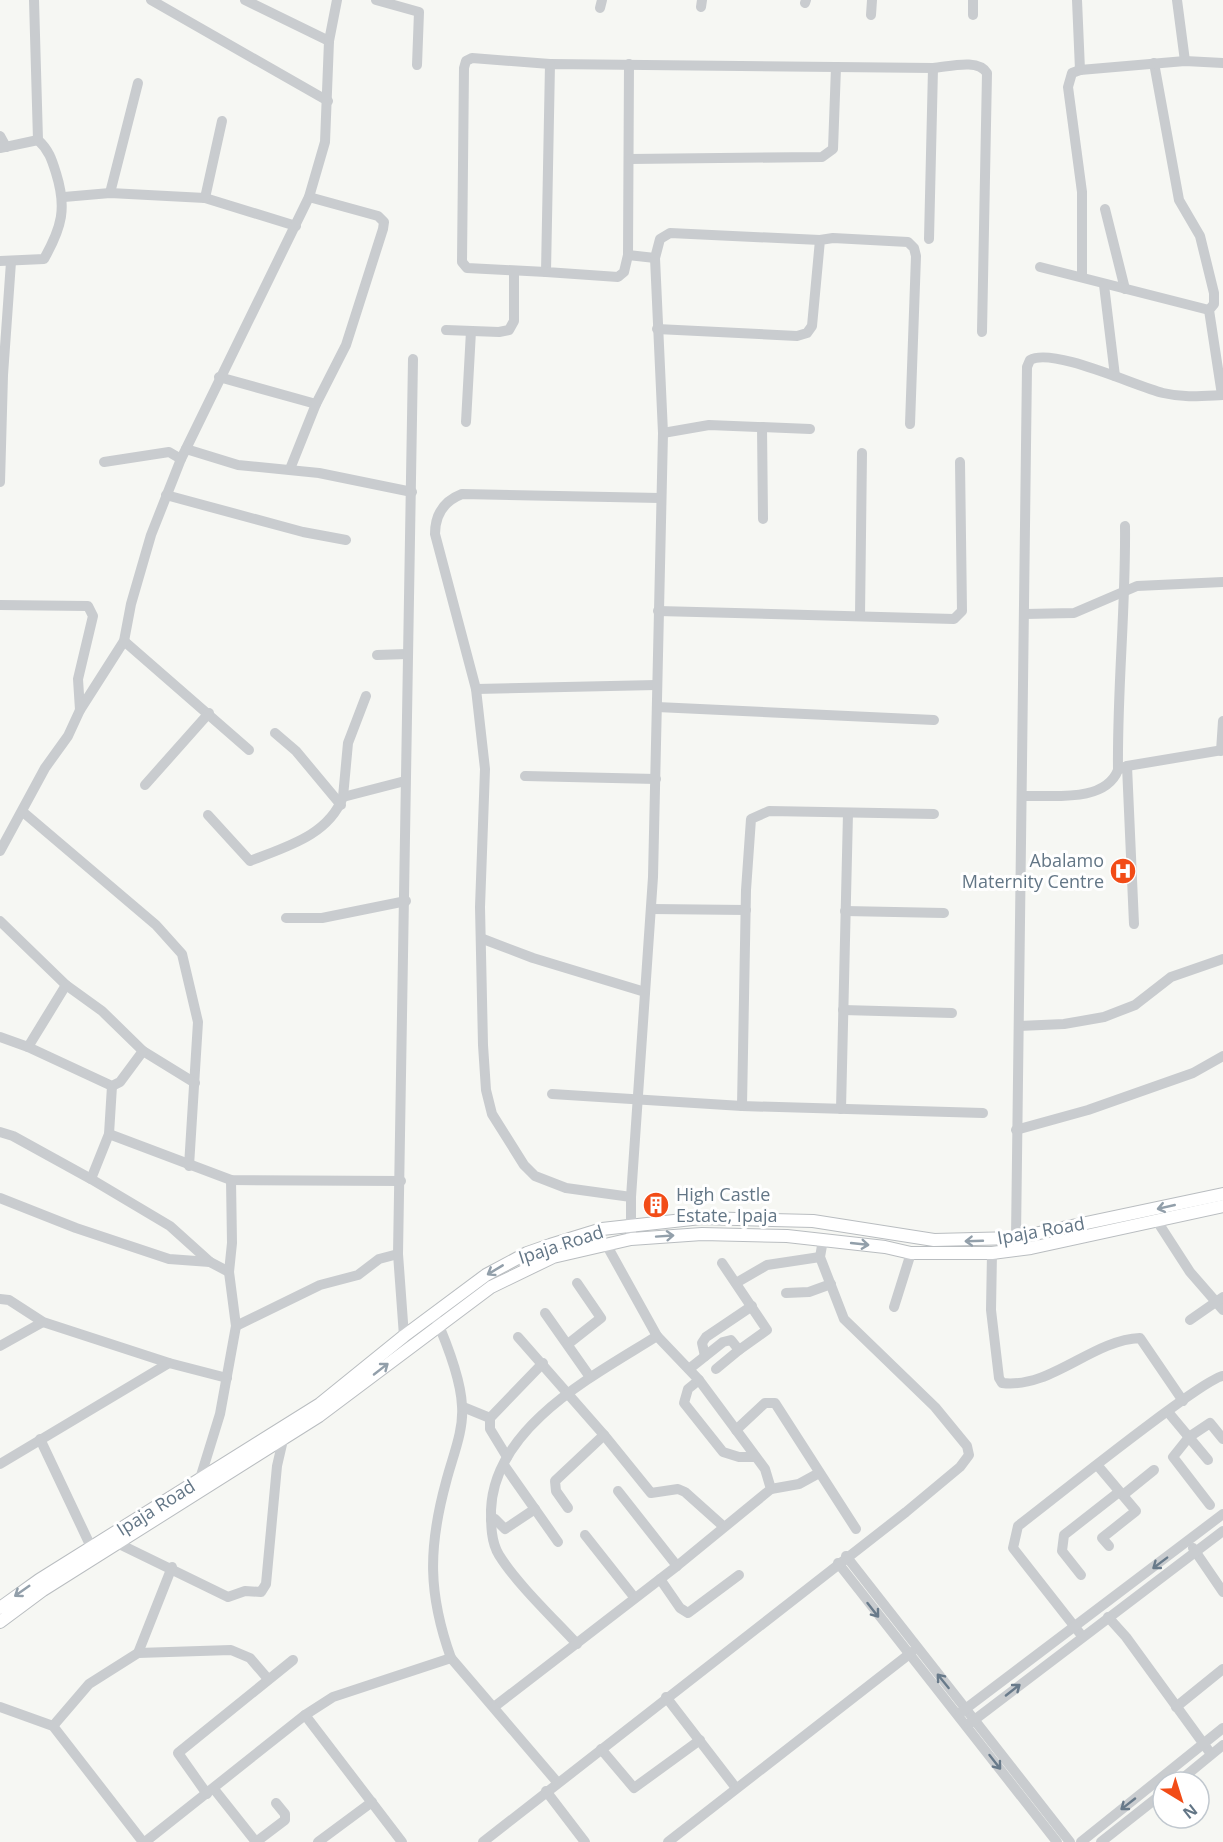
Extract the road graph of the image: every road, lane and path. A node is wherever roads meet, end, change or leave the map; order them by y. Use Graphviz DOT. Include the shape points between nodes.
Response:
graph roads {
  1 [pos="34,0"];
  2 [pos="151,0"];
  3 [pos="246,0"];
  4 [pos="337,0"];
  5 [pos="376,0"];
  6 [pos="872,0"];
  7 [pos="973,0"];
  8 [pos="1077,0"];
  9 [pos="1177,0"];
  10 [pos="871,15"];
  11 [pos="973,15"];
  12 [pos="329,41"];
  13 [pos="1185,61"];
  14 [pos="1154,63"];
  15 [pos="1223,63"];
  16 [pos="550,64"];
  17 [pos="629,64"];
  18 [pos="417,65"];
  19 [pos="836,67"];
  20 [pos="933,68"];
  21 [pos="1080,70"];
  22 [pos="138,83"];
  23 [pos="328,101"];
  24 [pos="222,121"];
  25 [pos="0,136"];
  26 [pos="38,140"];
  27 [pos="3,147"];
  28 [pos="630,159"];
  29 [pos="110,192"];
  30 [pos="64,197"];
  31 [pos="309,197"];
  32 [pos="205,198"];
  33 [pos="1105,209"];
  34 [pos="296,226"];
  35 [pos="929,239"];
  36 [pos="820,240"];
  37 [pos="628,255"];
  38 [pos="655,258"];
  39 [pos="6,261"];
  40 [pos="1040,267"];
  41 [pos="514,272"];
  42 [pos="546,272"];
  43 [pos="1082,276"];
  44 [pos="1104,285"];
  45 [pos="1125,289"];
  46 [pos="1209,310"];
  47 [pos="657,329"];
  48 [pos="446,330"];
  49 [pos="471,332"];
  50 [pos="982,332"];
  51 [pos="413,359"];
  52 [pos="2,374"];
  53 [pos="1115,376"];
  54 [pos="219,377"];
  55 [pos="1222,395"];
  56 [pos="316,404"];
  57 [pos="466,422"];
  58 [pos="910,424"];
  59 [pos="762,427"];
  60 [pos="810,429"];
  61 [pos="663,433"];
  62 [pos="862,453"];
  63 [pos="183,454"];
  64 [pos="104,462"];
  65 [pos="960,462"];
  66 [pos="290,469"];
  67 [pos="0,482"];
  68 [pos="412,492"];
  69 [pos="166,495"];
  70 [pos="660,498"];
  71 [pos="763,519"];
  72 [pos="1125,526"];
  73 [pos="346,540"];
  74 [pos="1223,582"];
  75 [pos="1126,589"];
  76 [pos="0,605"];
  77 [pos="658,611"];
  78 [pos="1025,614"];
  79 [pos="860,616"];
  80 [pos="124,641"];
  81 [pos="407,654"];
  82 [pos="377,655"];
  83 [pos="656,685"];
  84 [pos="476,689"];
  85 [pos="366,696"];
  86 [pos="657,707"];
  87 [pos="80,710"];
  88 [pos="209,713"];
  89 [pos="934,720"];
  90 [pos="1223,721"];
  91 [pos="275,733"];
  92 [pos="249,750"];
  93 [pos="1222,751"];
  94 [pos="1123,768"];
  95 [pos="525,776"];
  96 [pos="656,779"];
  97 [pos="405,781"];
  98 [pos="145,785"];
  99 [pos="1023,796"];
  100 [pos="342,801"];
  101 [pos="23,812"];
  102 [pos="848,813"];
  103 [pos="934,814"];
  104 [pos="208,815"];
  105 [pos="0,851"];
  106 [pos="406,901"];
  107 [pos="652,909"];
  108 [pos="746,910"];
  109 [pos="845,911"];
  110 [pos="945,913"];
  111 [pos="286,918"];
  112 [pos="0,921"];
  113 [pos="1134,924"];
  114 [pos="483,939"];
  115 [pos="1223,959"];
  116 [pos="66,985"];
  117 [pos="645,992"];
  118 [pos="843,1010"];
  119 [pos="952,1013"];
  120 [pos="1019,1026"];
  121 [pos="0,1037"];
  122 [pos="28,1047"];
  123 [pos="143,1051"];
  124 [pos="1223,1056"];
  125 [pos="195,1083"];
  126 [pos="112,1086"];
  127 [pos="552,1094"];
  128 [pos="639,1101"];
  129 [pos="742,1106"];
  130 [pos="841,1109"];
  131 [pos="983,1113"];
  132 [pos="1016,1130"];
  133 [pos="0,1132"];
  134 [pos="109,1134"];
  135 [pos="189,1166"];
  136 [pos="91,1179"];
  137 [pos="231,1180"];
  138 [pos="401,1181"];
  139 [pos="1223,1194"];
  140 [pos="631,1197"];
  141 [pos="0,1198"];
  142 [pos="1223,1206"];
  143 [pos="1157,1221"];
  144 [pos="631,1225"];
  145 [pos="1016,1238"];
  146 [pos="631,1239"];
  147 [pos="823,1240"];
  148 [pos="606,1244"];
  149 [pos="911,1253"];
  150 [pos="992,1253"];
  151 [pos="399,1254"];
  152 [pos="820,1257"];
  153 [pos="210,1262"];
  154 [pos="722,1263"];
  155 [pos="229,1272"];
  156 [pos="577,1283"];
  157 [pos="736,1283"];
  158 [pos="831,1284"];
  159 [pos="786,1293"];
  160 [pos="0,1299"];
  161 [pos="1220,1303"];
  162 [pos="752,1306"];
  163 [pos="894,1307"];
  164 [pos="545,1313"];
  165 [pos="436,1319"];
  166 [pos="1190,1320"];
  167 [pos="43,1322"];
  168 [pos="236,1326"];
  169 [pos="404,1336"];
  170 [pos="657,1336"];
  171 [pos="518,1337"];
  172 [pos="568,1344"];
  173 [pos="0,1346"];
  174 [pos="739,1350"];
  175 [pos="705,1356"];
  176 [pos="169,1363"];
  177 [pos="543,1363"];
  178 [pos="689,1369"];
  179 [pos="716,1369"];
  180 [pos="1223,1376"];
  181 [pos="590,1377"];
  182 [pos="227,1378"];
  183 [pos="699,1380"];
  184 [pos="567,1392"];
  185 [pos="1183,1401"];
  186 [pos="462,1407"];
  187 [pos="1168,1412"];
  188 [pos="490,1418"];
  189 [pos="736,1430"];
  190 [pos="604,1435"];
  191 [pos="1188,1437"];
  192 [pos="40,1439"];
  193 [pos="1223,1439"];
  194 [pos="283,1440"];
  195 [pos="755,1457"];
  196 [pos="1208,1460"];
  197 [pos="506,1461"];
  198 [pos="0,1464"];
  199 [pos="1098,1466"];
  200 [pos="1154,1470"];
  201 [pos="819,1473"];
  202 [pos="199,1482"];
  203 [pos="771,1489"];
  204 [pos="618,1491"];
  205 [pos="1121,1493"];
  206 [pos="1210,1505"];
  207 [pos="568,1508"];
  208 [pos="535,1509"];
  209 [pos="1223,1514"];
  210 [pos="491,1520"];
  211 [pos="723,1526"];
  212 [pos="856,1529"];
  213 [pos="1223,1531"];
  214 [pos="585,1534"];
  215 [pos="113,1541"];
  216 [pos="1188,1541"];
  217 [pos="558,1542"];
  218 [pos="1109,1546"];
  219 [pos="92,1549"];
  220 [pos="1197,1552"];
  221 [pos="842,1559"];
  222 [pos="677,1566"];
  223 [pos="172,1567"];
  224 [pos="740,1575"];
  225 [pos="1081,1575"];
  226 [pos="660,1579"];
  227 [pos="1223,1592"];
  228 [pos="634,1597"];
  229 [pos="0,1608"];
  230 [pos="1108,1617"];
  231 [pos="0,1622"];
  232 [pos="1075,1627"];
  233 [pos="1082,1636"];
  234 [pos="577,1644"];
  235 [pos="912,1651"];
  236 [pos="138,1653"];
  237 [pos="451,1658"];
  238 [pos="293,1660"];
  239 [pos="1223,1669"];
  240 [pos="268,1679"];
  241 [pos="666,1696"];
  242 [pos="0,1707"];
  243 [pos="494,1707"];
  244 [pos="1176,1707"];
  245 [pos="962,1712"];
  246 [pos="305,1716"];
  247 [pos="970,1723"];
  248 [pos="53,1726"];
  249 [pos="1223,1728"];
  250 [pos="700,1740"];
  251 [pos="1204,1744"];
  252 [pos="1223,1745"];
  253 [pos="601,1749"];
  254 [pos="1211,1754"];
  255 [pos="1192,1770"];
  256 [pos="557,1782"];
  257 [pos="736,1788"];
  258 [pos="546,1791"];
  259 [pos="210,1792"];
  260 [pos="372,1802"];
  261 [pos="1151,1802"];
  262 [pos="276,1803"];
  263 [pos="144,1842"];
  264 [pos="256,1842"];
  265 [pos="318,1842"];
  266 [pos="402,1842"];
  267 [pos="483,1842"];
  268 [pos="585,1842"];
  269 [pos="668,1842"];
  270 [pos="1057,1842"];
  271 [pos="1070,1842"];
  272 [pos="1081,1842"];
  273 [pos="1101,1842"];
  1 -- 26 [label="street"];
  2 -- 23 [label="street"];
  3 -- 12 [label="street"];
  4 -- 12 [label="street"];
  5 -- 18 [label="street" via="419,12"];
  6 -- 10 [label="street"];
  7 -- 11 [label="street"];
  8 -- 21 [label="street"];
  9 -- 13 [label="street"];
  12 -- 23 [label="street"];
  13 -- 14 [label="street"];
  13 -- 15 [label="street"];
  14 -- 21 [label="street"];
  14 -- 46 [label="street" via="1179,200 1200,236 1214,293"];
  16 -- 17 [label="street"];
  16 -- 41 [label="street" via="472,58 464,68 462,262 467,268"];
  16 -- 42 [label="street"];
  17 -- 19 [label="street"];
  17 -- 28 [label="street"];
  19 -- 20 [label="street"];
  19 -- 28 [label="street" via="833,150 829,155"];
  20 -- 35 [label="street"];
  20 -- 50 [label="street" via="976,64 987,73"];
  21 -- 43 [label="street" via="1072,73 1068,87 1082,192"];
  22 -- 29 [label="street"];
  23 -- 31 [label="street" via="325,142"];
  24 -- 32 [label="street"];
  25 -- 27 [label="street"];
  26 -- 27 [label="street"];
  26 -- 30 [label="street" via="48,148"];
  28 -- 37 [label="street"];
  29 -- 30 [label="street"];
  29 -- 32 [label="street"];
  30 -- 39 [label="street" via="61,221 44,259"];
  31 -- 34 [label="street"];
  31 -- 56 [label="street" via="378,216 384,222 346,345"];
  32 -- 34 [label="street"];
  33 -- 45 [label="street"];
  34 -- 54 [label="street"];
  36 -- 38 [label="street" via="670,233 660,239"];
  36 -- 47 [label="street" via="812,326 807,333 797,336"];
  36 -- 58 [label="street" via="908,242 914,248"];
  37 -- 38 [label="street"];
  37 -- 42 [label="street" via="624,272 618,277"];
  38 -- 47 [label="street"];
  39 -- 52 [label="street"];
  40 -- 43 [label="street"];
  41 -- 42 [label="street"];
  41 -- 49 [label="street" via="511,327 499,332"];
  43 -- 44 [label="street"];
  44 -- 45 [label="street"];
  44 -- 53 [label="street"];
  45 -- 46 [label="street"];
  46 -- 55 [label="street"];
  47 -- 61 [label="street"];
  48 -- 49 [label="street"];
  49 -- 57 [label="street"];
  51 -- 68 [label="street"];
  52 -- 67 [label="street"];
  53 -- 55 [label="street" via="1161,393 1185,397"];
  53 -- 78 [label="street" via="1045,356 1030,360"];
  54 -- 56 [label="street"];
  54 -- 63 [label="street"];
  56 -- 66 [label="street"];
  59 -- 60 [label="street"];
  59 -- 61 [label="street" via="709,425"];
  59 -- 71 [label="street"];
  61 -- 70 [label="street"];
  62 -- 79 [label="street"];
  63 -- 64 [label="street" via="169,452"];
  63 -- 66 [label="street" via="238,465"];
  63 -- 69 [label="street"];
  65 -- 79 [label="street" via="959,616"];
  66 -- 68 [label="street"];
  68 -- 81 [label="street"];
  69 -- 73 [label="street"];
  69 -- 80 [label="street" via="131,604"];
  70 -- 77 [label="street"];
  70 -- 84 [label="street" via="462,494 446,503 435,523 435,534"];
  72 -- 75 [label="street"];
  74 -- 75 [label="street"];
  75 -- 78 [label="street" via="1074,613"];
  75 -- 94 [label="street" via="1118,719"];
  76 -- 87 [label="street" via="88,606 92,610 78,679"];
  77 -- 79 [label="street"];
  77 -- 83 [label="street"];
  78 -- 99 [label="street"];
  80 -- 87 [label="street"];
  80 -- 88 [label="street"];
  81 -- 82 [label="street"];
  81 -- 97 [label="street"];
  83 -- 84 [label="street"];
  83 -- 86 [label="street"];
  84 -- 114 [label="street" via="485,769 480,907"];
  85 -- 100 [label="street" via="348,743"];
  86 -- 89 [label="street"];
  86 -- 96 [label="street"];
  87 -- 101 [label="street"];
  88 -- 92 [label="street"];
  88 -- 98 [label="street"];
  90 -- 93 [label="street"];
  91 -- 100 [label="street"];
  93 -- 94 [label="street"];
  94 -- 99 [label="street" via="1114,780 1092,793"];
  94 -- 113 [label="street"];
  95 -- 96 [label="street"];
  96 -- 107 [label="street"];
  97 -- 100 [label="street"];
  97 -- 106 [label="street"];
  99 -- 120 [label="street"];
  100 -- 104 [label="street" via="325,825 312,835 250,861"];
  101 -- 105 [label="street"];
  101 -- 125 [label="street" via="156,926 182,954 198,1015"];
  102 -- 103 [label="street"];
  102 -- 108 [label="street" via="769,811 753,817"];
  102 -- 109 [label="street"];
  106 -- 111 [label="street" via="322,918"];
  106 -- 138 [label="street"];
  107 -- 108 [label="street"];
  107 -- 117 [label="street"];
  108 -- 129 [label="street"];
  109 -- 110 [label="street"];
  109 -- 118 [label="street"];
  112 -- 116 [label="street"];
  114 -- 117 [label="street"];
  114 -- 140 [label="street" via="486,1090 492,1114 503,1134 535,1176 566,1188"];
  115 -- 120 [label="street" via="1171,977 1135,1005 1104,1017"];
  116 -- 122 [label="street"];
  116 -- 123 [label="street" via="102,1011"];
  117 -- 128 [label="street"];
  118 -- 119 [label="street"];
  118 -- 130 [label="street"];
  120 -- 132 [label="street"];
  121 -- 122 [label="street"];
  122 -- 126 [label="street"];
  123 -- 125 [label="street"];
  123 -- 126 [label="street" via="120,1082"];
  124 -- 132 [label="street" via="1193,1073 1088,1110"];
  125 -- 135 [label="street"];
  126 -- 134 [label="street"];
  127 -- 128 [label="street"];
  128 -- 129 [label="street"];
  128 -- 140 [label="street"];
  129 -- 130 [label="street"];
  130 -- 131 [label="street"];
  132 -- 145 [label="street"];
  133 -- 136 [label="street"];
  134 -- 135 [label="street"];
  134 -- 136 [label="street"];
  135 -- 137 [label="street"];
  136 -- 153 [label="street" via="170,1226"];
  137 -- 138 [label="street"];
  137 -- 155 [label="street"];
  138 -- 151 [label="street"];
  139 -- 145 [label="main road, Ipaja Road, one-way"];
  140 -- 144 [label="street"];
  141 -- 153 [label="street" via="169,1259"];
  142 -- 143 [label="main road, Ipaja Road"];
  143 -- 150 [label="main road, Ipaja Road"];
  143 -- 161 [label="street" via="1185,1265"];
  145 -- 144 [label="main road, Ipaja Road, one-way" via="934,1240 813,1221 759,1218 701,1218"];
  144 -- 146 [label="street"];
  144 -- 165 [label="main road, Ipaja Road, one-way" via="586,1234 527,1254 486,1275"];
  146 -- 147 [label="main road, Ipaja Road, one-way" via="702,1234"];
  146 -- 148 [label="main road, Ipaja Road"];
  147 -- 149 [label="main road, Ipaja Road, one-way"];
  147 -- 152 [label="street"];
  148 -- 165 [label="main road, Ipaja Road" via="553,1257 510,1276"];
  148 -- 170 [label="street"];
  149 -- 150 [label="main road, Ipaja Road"];
  149 -- 163 [label="street"];
  150 -- 185 [label="street" via="991,1310 1002,1383 1041,1376 1140,1338"];
  151 -- 168 [label="street" via="379,1259 358,1275 320,1285"];
  151 -- 169 [label="street"];
  152 -- 157 [label="street" via="767,1265"];
  152 -- 158 [label="street"];
  153 -- 155 [label="street"];
  154 -- 157 [label="street"];
  155 -- 168 [label="street"];
  156 -- 172 [label="street" via="601,1318"];
  157 -- 162 [label="street"];
  158 -- 159 [label="street" via="809,1292"];
  158 -- 221 [label="street" via="844,1319 935,1407 969,1452 948,1478"];
  160 -- 167 [label="street" via="9,1300"];
  161 -- 166 [label="street"];
  162 -- 174 [label="street" via="767,1330"];
  162 -- 175 [label="street" via="706,1337 702,1343"];
  164 -- 172 [label="street"];
  165 -- 169 [label="main road, Ipaja Road"];
  165 -- 186 [label="street"];
  194 -- 165 [label="main road, Ipaja Road, one-way"];
  167 -- 173 [label="street"];
  167 -- 176 [label="street"];
  168 -- 182 [label="street"];
  169 -- 202 [label="main road, Ipaja Road" via="320,1404"];
  170 -- 178 [label="street"];
  170 -- 181 [label="street"];
  171 -- 177 [label="street"];
  172 -- 181 [label="street"];
  174 -- 175 [label="street" via="731,1340"];
  174 -- 179 [label="street"];
  175 -- 178 [label="street"];
  176 -- 182 [label="street"];
  176 -- 192 [label="street"];
  177 -- 184 [label="street"];
  177 -- 188 [label="street"];
  178 -- 183 [label="street"];
  180 -- 185 [label="street" via="1215,1377"];
  181 -- 184 [label="street"];
  182 -- 202 [label="street"];
  183 -- 189 [label="street"];
  183 -- 195 [label="street" via="688,1389 684,1403 723,1452"];
  184 -- 190 [label="street"];
  184 -- 197 [label="street" via="513,1446"];
  185 -- 187 [label="street"];
  186 -- 188 [label="street"];
  186 -- 237 [label="street" via="461,1426 441,1500 431,1579 439,1625"];
  187 -- 191 [label="street"];
  187 -- 199 [label="street"];
  188 -- 197 [label="street" via="490,1429"];
  189 -- 195 [label="street"];
  189 -- 201 [label="street" via="765,1403 775,1403"];
  190 -- 207 [label="street" via="555,1481 556,1491"];
  190 -- 211 [label="street" via="651,1493 685,1492"];
  191 -- 193 [label="street" via="1210,1423"];
  191 -- 196 [label="street"];
  191 -- 206 [label="street" via="1173,1457"];
  192 -- 198 [label="street"];
  192 -- 219 [label="street"];
  194 -- 215 [label="main road, Ipaja Road"];
  194 -- 223 [label="street" via="266,1584 261,1592 245,1591 228,1597"];
  195 -- 203 [label="street" via="770,1479"];
  197 -- 208 [label="street"];
  197 -- 210 [label="street" via="492,1502"];
  199 -- 205 [label="street"];
  199 -- 232 [label="street" via="1018,1526 1014,1537 1013,1548"];
  200 -- 205 [label="street"];
  201 -- 203 [label="street" via="799,1484"];
  201 -- 212 [label="street"];
  202 -- 215 [label="main road, Ipaja Road"];
  203 -- 211 [label="street"];
  204 -- 222 [label="street"];
  205 -- 218 [label="street" via="1136,1511 1102,1538"];
  205 -- 225 [label="street" via="1064,1535 1062,1551"];
  208 -- 210 [label="street" via="505,1529 495,1519"];
  208 -- 217 [label="street"];
  209 -- 216 [label="street"];
  210 -- 234 [label="street" via="498,1554"];
  211 -- 222 [label="street"];
  213 -- 220 [label="street"];
  214 -- 228 [label="street"];
  215 -- 219 [label="main road, Ipaja Road"];
  215 -- 223 [label="street"];
  215 -- 231 [label="main road, Ipaja Road"];
  216 -- 220 [label="street"];
  216 -- 232 [label="street, one-way"];
  219 -- 229 [label="main road, Ipaja Road, one-way"];
  220 -- 227 [label="street"];
  220 -- 230 [label="street"];
  221 -- 235 [label="street"];
  221 -- 241 [label="street"];
  222 -- 226 [label="street"];
  223 -- 236 [label="street"];
  224 -- 226 [label="street" via="688,1613"];
  226 -- 228 [label="street"];
  228 -- 234 [label="street"];
  230 -- 233 [label="street"];
  230 -- 244 [label="street"];
  232 -- 233 [label="street"];
  232 -- 245 [label="street"];
  247 -- 233 [label="street, one-way"];
  234 -- 243 [label="street"];
  235 -- 245 [label="street"];
  235 -- 257 [label="street"];
  236 -- 240 [label="street" via="231,1650 250,1658"];
  236 -- 248 [label="street" via="89,1684"];
  237 -- 243 [label="street"];
  237 -- 246 [label="street" via="333,1697"];
  238 -- 240 [label="street"];
  239 -- 244 [label="street"];
  240 -- 259 [label="street" via="178,1753"];
  241 -- 250 [label="street"];
  241 -- 253 [label="street"];
  242 -- 248 [label="street"];
  243 -- 256 [label="street"];
  244 -- 251 [label="street"];
  245 -- 247 [label="street"];
  246 -- 259 [label="street"];
  246 -- 260 [label="street"];
  247 -- 270 [label="street, one-way"];
  247 -- 271 [label="street"];
  248 -- 263 [label="street"];
  249 -- 251 [label="street"];
  250 -- 253 [label="street" via="634,1788"];
  250 -- 257 [label="street"];
  251 -- 254 [label="street"];
  251 -- 272 [label="street, one-way"];
  252 -- 254 [label="street"];
  253 -- 256 [label="street"];
  254 -- 255 [label="street"];
  256 -- 258 [label="street"];
  257 -- 269 [label="street"];
  258 -- 267 [label="street"];
  258 -- 268 [label="street"];
  259 -- 263 [label="street"];
  259 -- 264 [label="street"];
  260 -- 265 [label="street"];
  260 -- 266 [label="street"];
  261 -- 273 [label="street"];
  262 -- 264 [label="street" via="285,1820"];
}
